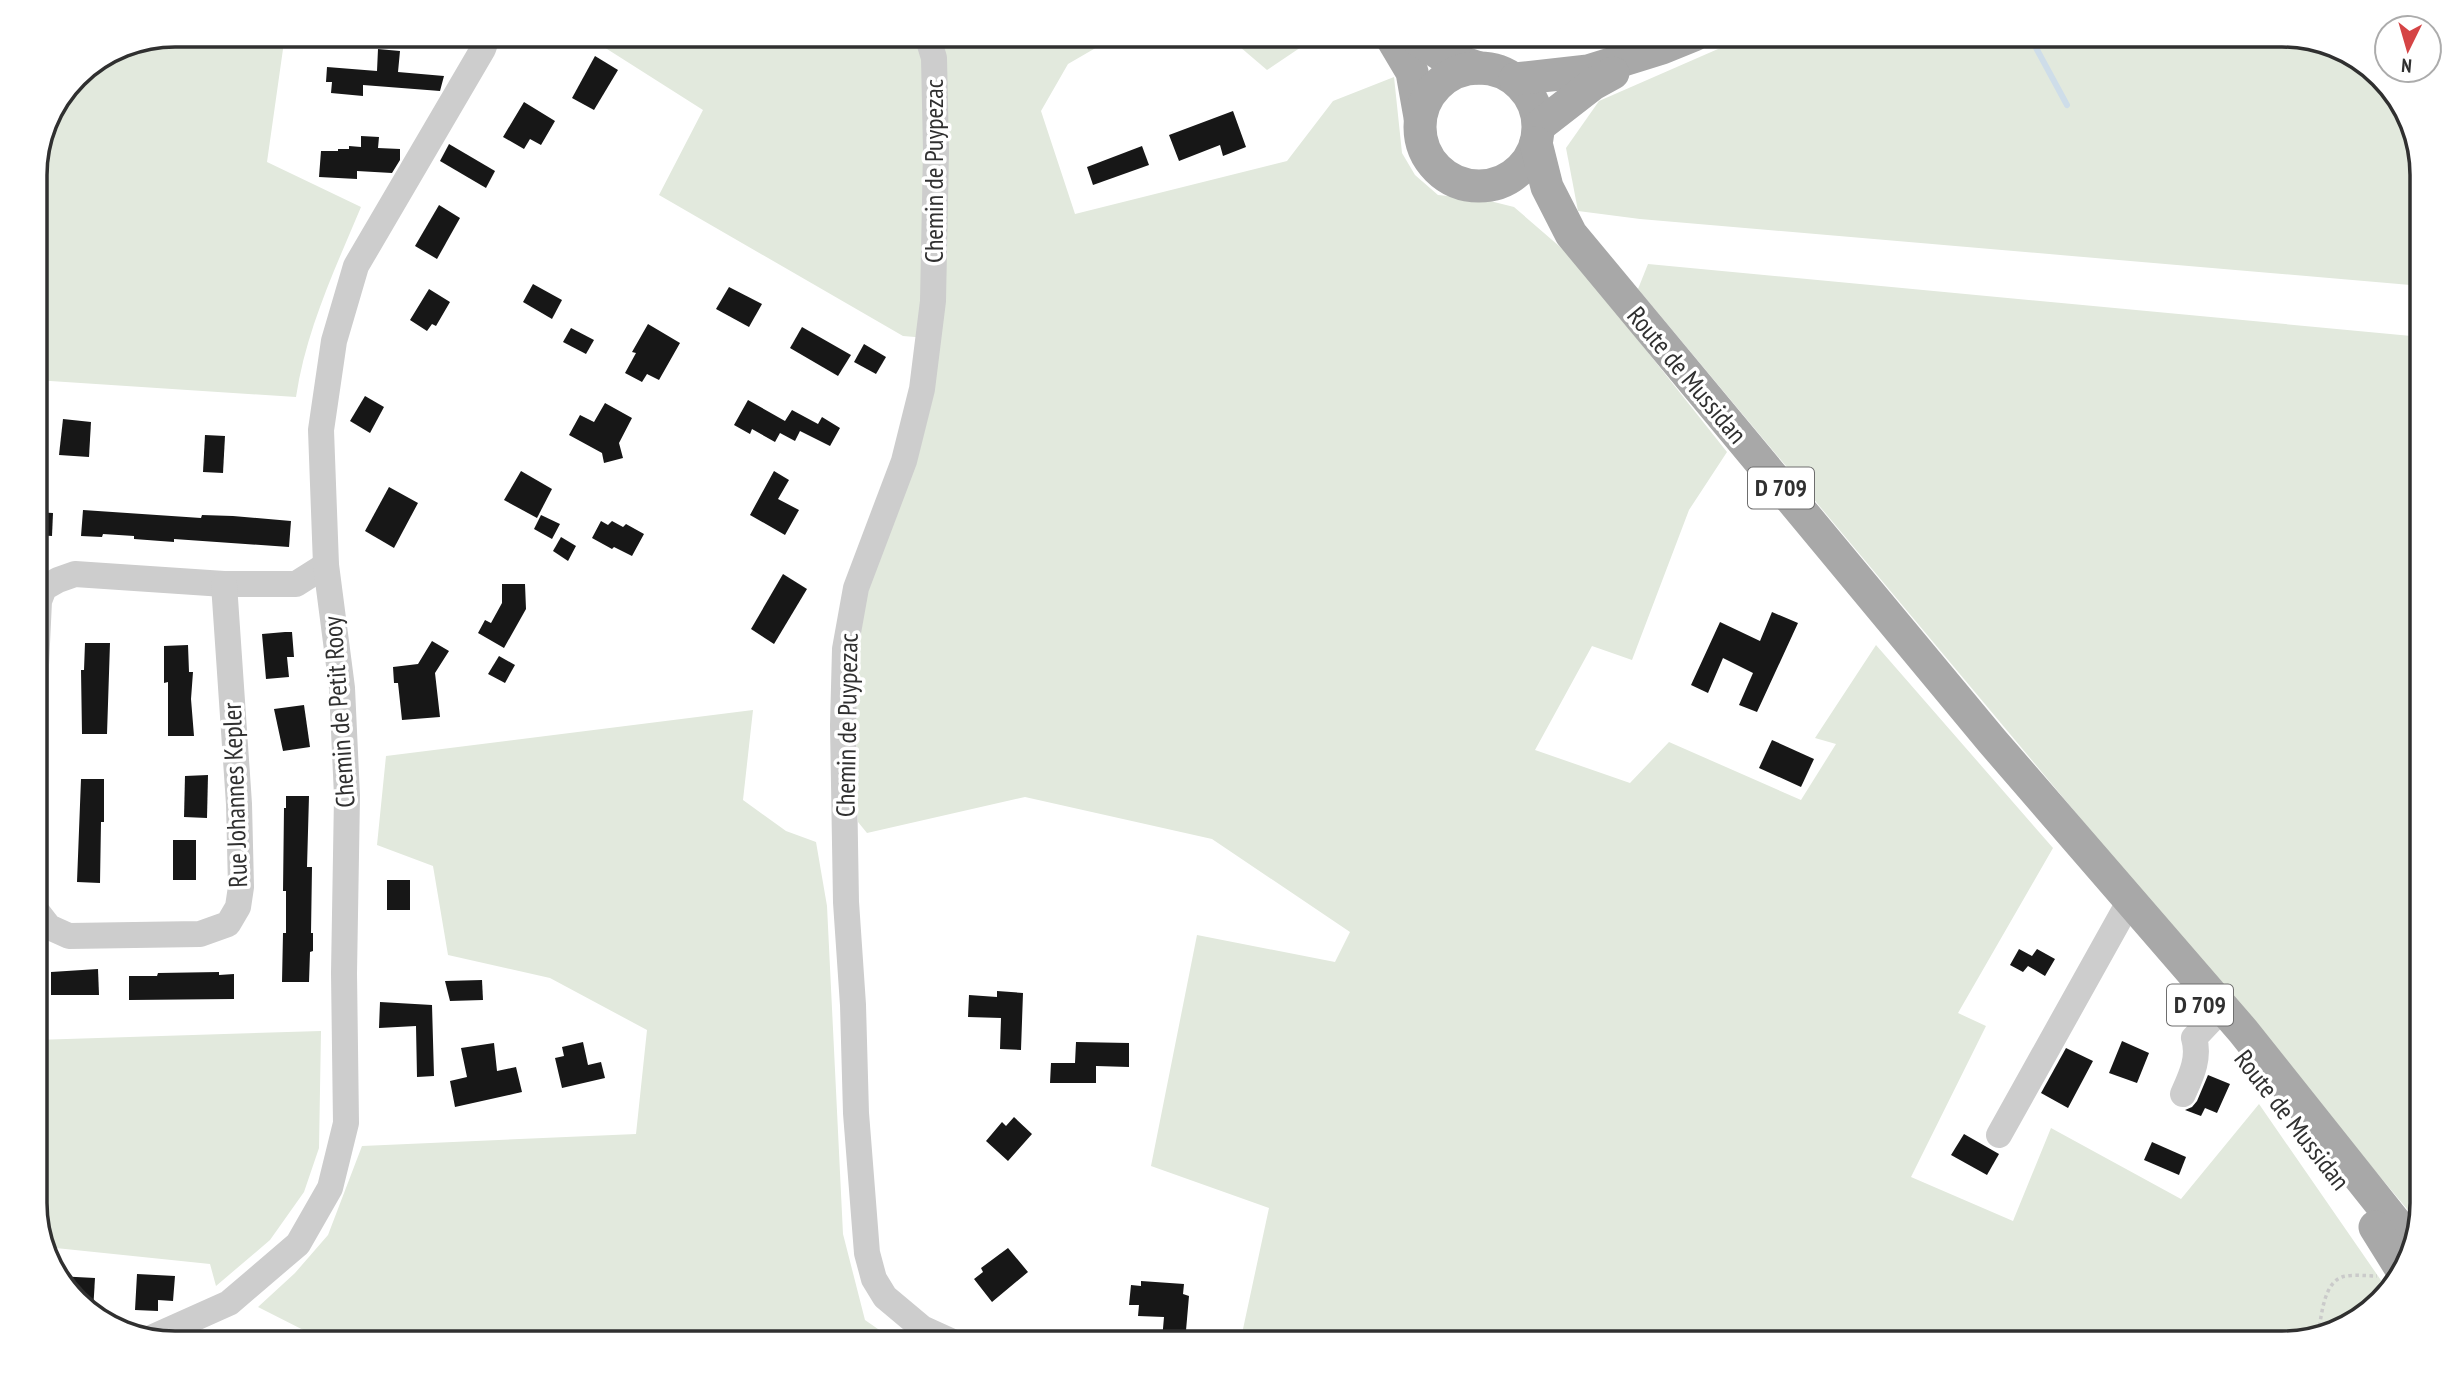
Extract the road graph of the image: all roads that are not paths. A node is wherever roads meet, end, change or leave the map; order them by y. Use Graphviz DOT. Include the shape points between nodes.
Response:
graph roads {
  1 [pos="484,47"];
  2 [pos="930,47"];
  3 [pos="1397,47"];
  4 [pos="1429,47"];
  5 [pos="1662,48"];
  6 [pos="1479,68"];
  7 [pos="1514,79"];
  8 [pos="1420,117"];
  9 [pos="1537,134"];
  10 [pos="1489,184"];
  11 [pos="1570,234"];
  12 [pos="326,565"];
  13 [pos="224,584"];
  14 [pos="48,586"];
  15 [pos="2129,907"];
  16 [pos="48,926"];
  17 [pos="2211,1018"];
  18 [pos="2183,1094"];
  19 [pos="1999,1135"];
  20 [pos="2401,1248"];
  21 [pos="2399,1255"];
  22 [pos="168,1331"];
  23 [pos="929,1331"];
  1 -- 12 [label="street, Chemin de Petit Rooy" via="356,267 334,341 321,430"];
  2 -- 23 [label="street, Chemin de Puypezac" via="936,138 933,301 919,401 904,461 856,588 845,649 844,725 846,902 867,1253 885,1297"];
  3 -- 8 [label="main road" via="1412,72"];
  4 -- 6 [label="main road"];
  5 -- 7 [label="main road" via="1588,71"];
  5 -- 9 [label="main road" via="1593,83"];
  6 -- 7 [label="main road"];
  6 -- 8 [label="main road" via="1447,77 1435,87"];
  7 -- 9 [label="main road" via="1536,109"];
  8 -- 10 [label="main road" via="1420,137 1441,172 1459,182"];
  9 -- 10 [label="main road" via="1529,159 1518,172"];
  9 -- 11 [label="main road, Route de Mussidan / D 709" via="1547,187"];
  10 -- 11 [label="main road, Route de Mussidan / D 709" via="1529,201"];
  11 -- 15 [label="main road, Route de Mussidan / D 709"];
  12 -- 13 [label="street" via="296,584"];
  12 -- 22 [label="street, Chemin de Petit Rooy" via="342,688 347,796 346,1123 330,1188 298,1244 229,1303"];
  13 -- 14 [label="street" via="75,574"];
  13 -- 16 [label="street, Rue Johannes Kepler" via="239,804 238,907 228,924 200,934 69,936"];
  15 -- 17 [label="main road, Route de Mussidan / D 709"];
  15 -- 19 [label="street"];
  15 -- 20 [label="main road, Route de Mussidan / D 709" via="2252,1042 2395,1222"];
  17 -- 18 [label="street" via="2194,1038 2194,1069"];
  17 -- 21 [label="main road, Route de Mussidan / D 709"];
}
